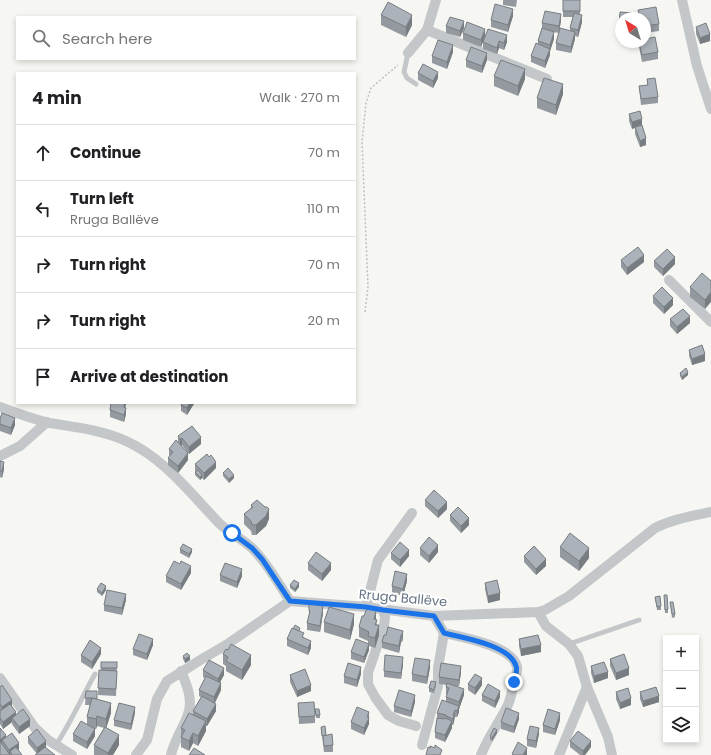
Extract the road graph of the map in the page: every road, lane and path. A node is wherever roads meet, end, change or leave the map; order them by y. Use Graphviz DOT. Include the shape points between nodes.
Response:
graph roads {
  1 [pos="436,0"];
  2 [pos="682,0"];
  3 [pos="427,30"];
  4 [pos="408,53"];
  5 [pos="398,64"];
  6 [pos="547,79"];
  7 [pos="416,84"];
  8 [pos="711,109"];
  9 [pos="669,280"];
  10 [pos="365,312"];
  11 [pos="711,322"];
  12 [pos="0,407"];
  13 [pos="48,422"];
  14 [pos="0,456"];
  15 [pos="711,512"];
  16 [pos="412,513"];
  17 [pos="290,601"];
  18 [pos="366,607"];
  19 [pos="383,610"];
  20 [pos="538,612"];
  21 [pos="434,616"];
  22 [pos="639,620"];
  23 [pos="444,633"];
  24 [pos="569,644"];
  25 [pos="181,671"];
  26 [pos="95,674"];
  27 [pos="0,678"];
  28 [pos="587,687"];
  29 [pos="416,726"];
  30 [pos="56,745"];
  31 [pos="422,745"];
  32 [pos="72,755"];
  33 [pos="136,755"];
  34 [pos="171,755"];
  35 [pos="481,755"];
  36 [pos="559,755"];
  37 [pos="612,755"];
  1 -- 3 [label="street"];
  2 -- 8 [label="street" via="697,66"];
  3 -- 4 [label="street"];
  3 -- 6 [label="street"];
  4 -- 7 [label="lane" via="404,72 407,78"];
  5 -- 10 [label="path" via="371,88 366,103 362,142 368,286"];
  9 -- 11 [label="street"];
  12 -- 13 [label="street"];
  13 -- 14 [label="street" via="20,446"];
  13 -- 17 [label="street" via="107,434 127,441 145,452 172,474 220,524 252,548"];
  15 -- 20 [label="street, Rruga Ballëve" via="678,519 655,528 569,596"];
  16 -- 18 [label="street" via="378,560"];
  17 -- 18 [label="street, Rruga Ballëve"];
  17 -- 25 [label="street" via="226,645"];
  18 -- 19 [label="street, Rruga Ballëve"];
  19 -- 21 [label="street, Rruga Ballëve"];
  19 -- 29 [label="street" via="384,626 367,681 375,697 390,716"];
  20 -- 21 [label="street, Rruga Ballëve"];
  20 -- 24 [label="street" via="546,626"];
  21 -- 23 [label="street"];
  22 -- 24 [label="lane"];
  23 -- 31 [label="street" via="438,668 438,686"];
  23 -- 35 [label="street" via="500,649 512,656 517,667 512,696"];
  24 -- 28 [label="street" via="578,656"];
  25 -- 33 [label="street" via="167,681 157,699 147,740"];
  25 -- 34 [label="street" via="190,705 188,716"];
  26 -- 30 [label="lane" via="70,724"];
  27 -- 30 [label="street" via="35,728"];
  28 -- 36 [label="street"];
  28 -- 37 [label="street" via="608,737"];
  30 -- 32 [label="street"];
}
